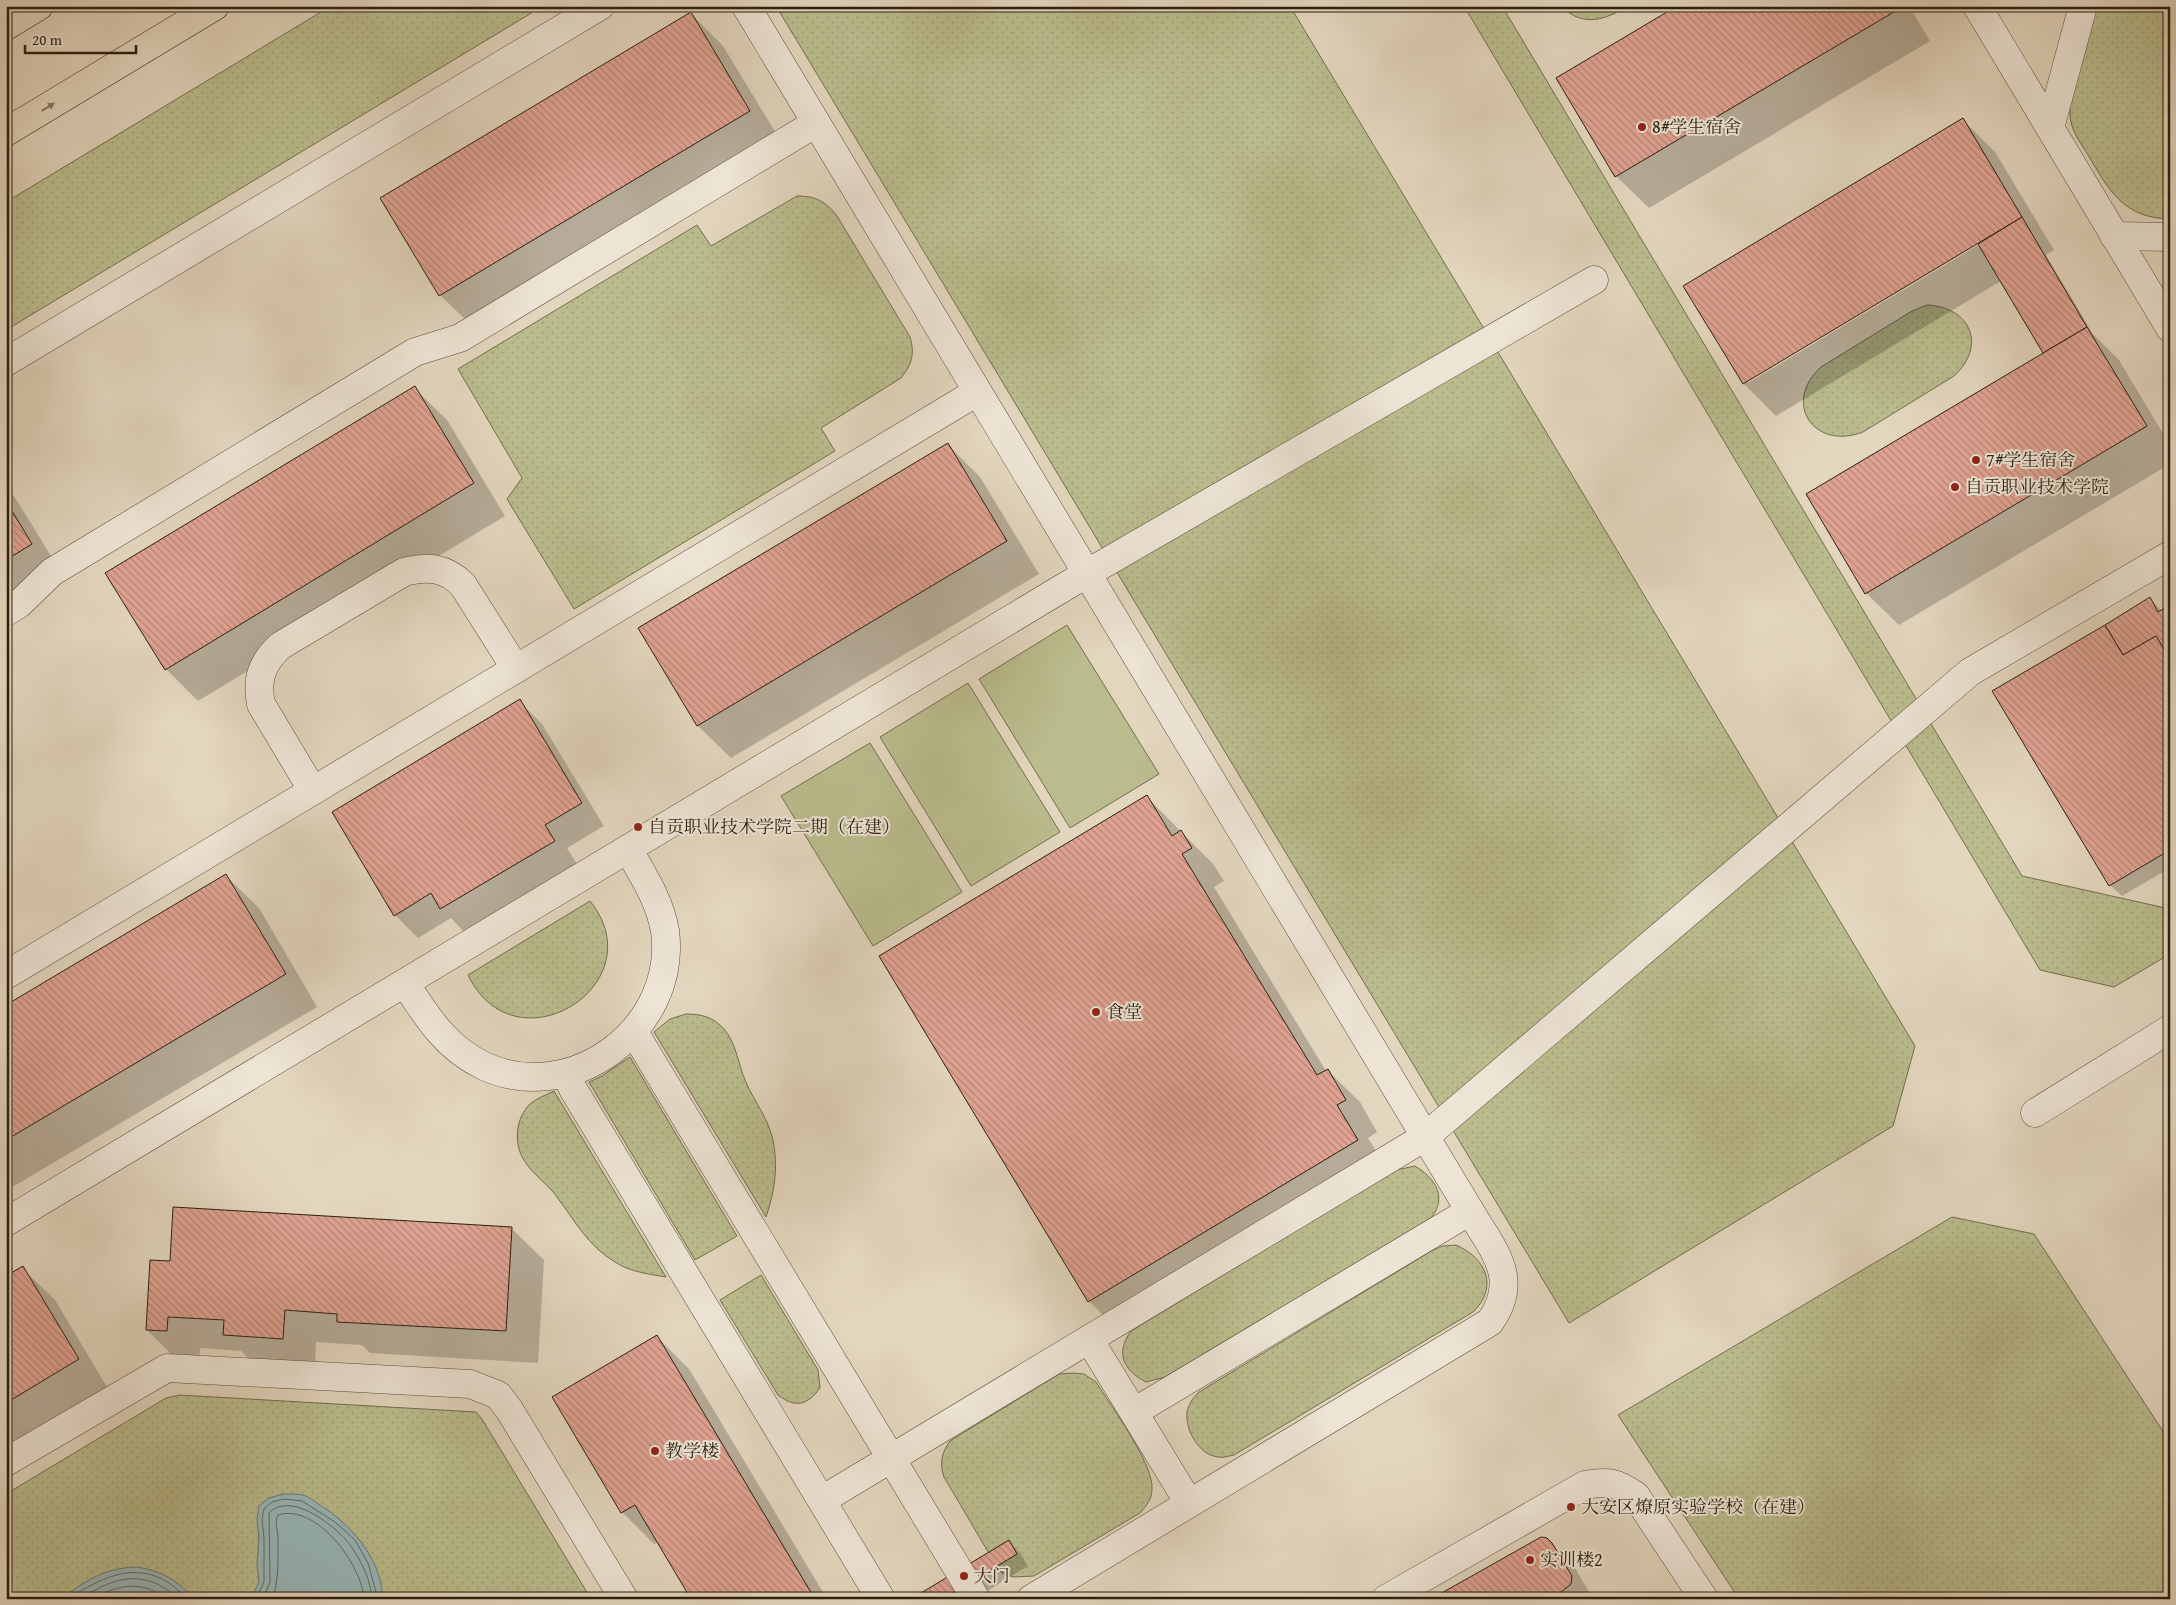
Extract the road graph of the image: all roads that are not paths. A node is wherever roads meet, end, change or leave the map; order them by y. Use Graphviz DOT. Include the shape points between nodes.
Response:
graph roads {
  1 [pos="39,6"];
  2 [pos="215,6"];
  3 [pos="600,6"];
  4 [pos="746,6"];
  5 [pos="1977,6"];
  6 [pos="2083,6"];
  7 [pos="6,26"];
  8 [pos="816,123"];
  9 [pos="2050,128"];
  10 [pos="6,132"];
  11 [pos="2114,236"];
  12 [pos="2170,237"];
  13 [pos="1594,280"];
  14 [pos="2170,328"];
  15 [pos="6,362"];
  16 [pos="977,392"];
  17 [pos="2170,555"];
  18 [pos="1086,574"];
  19 [pos="6,612"];
  20 [pos="516,669"];
  21 [pos="313,791"];
  22 [pos="628,849"];
  23 [pos="6,975"];
  24 [pos="405,982"];
  25 [pos="2170,1029"];
  26 [pos="634,1032"];
  27 [pos="566,1073"];
  28 [pos="2035,1113"];
  29 [pos="1425,1137"];
  30 [pos="1470,1211"];
  31 [pos="6,1222"];
  32 [pos="1090,1339"];
  33 [pos="1134,1412"];
  34 [pos="6,1462"];
  35 [pos="822,1500"];
  36 [pos="1189,1503"];
  37 [pos="624,1599"];
  38 [pos="881,1599"];
  39 [pos="976,1599"];
  40 [pos="1031,1599"];
  41 [pos="1386,1599"];
  42 [pos="1704,1599"];
  1 -- 7 [label="main road"];
  10 -- 2 [label="main road, one-way"];
  3 -- 15 [label="street"];
  4 -- 8 [label="street"];
  5 -- 9 [label="street"];
  6 -- 9 [label="street"];
  8 -- 16 [label="street"];
  8 -- 19 [label="street" via="460,338 415,352 381,372 52,572"];
  9 -- 11 [label="street"];
  11 -- 12 [label="street"];
  11 -- 14 [label="street"];
  13 -- 18 [label="street"];
  16 -- 18 [label="street"];
  16 -- 20 [label="street"];
  17 -- 29 [label="street" via="1970,672"];
  18 -- 22 [label="street"];
  18 -- 29 [label="street"];
  20 -- 21 [label="street"];
  20 -- 21 [label="street" via="462,585 453,575 427,567 404,572 288,641 268,657 261,670 258,689 267,716"];
  21 -- 23 [label="street"];
  22 -- 24 [label="street"];
  22 -- 26 [label="street" via="658,905 665,932 665,959 660,985 650,1010"];
  24 -- 27 [label="street" via="442,1037 462,1054 486,1067 512,1075"];
  24 -- 31 [label="street"];
  25 -- 28 [label="street"];
  26 -- 27 [label="street" via="615,1051"];
  26 -- 39 [label="street"];
  27 -- 35 [label="street"];
  29 -- 30 [label="street"];
  29 -- 32 [label="street"];
  30 -- 33 [label="street"];
  30 -- 36 [label="street" via="1505,1275 1505,1293 1490,1322"];
  32 -- 33 [label="street"];
  32 -- 35 [label="street"];
  33 -- 36 [label="street"];
  34 -- 37 [label="street" via="167,1368 470,1384 498,1395 510,1411"];
  35 -- 38 [label="street"];
  36 -- 40 [label="street"];
  41 -- 42 [label="street" via="1585,1485 1605,1481 1622,1486 1636,1496"];
}
